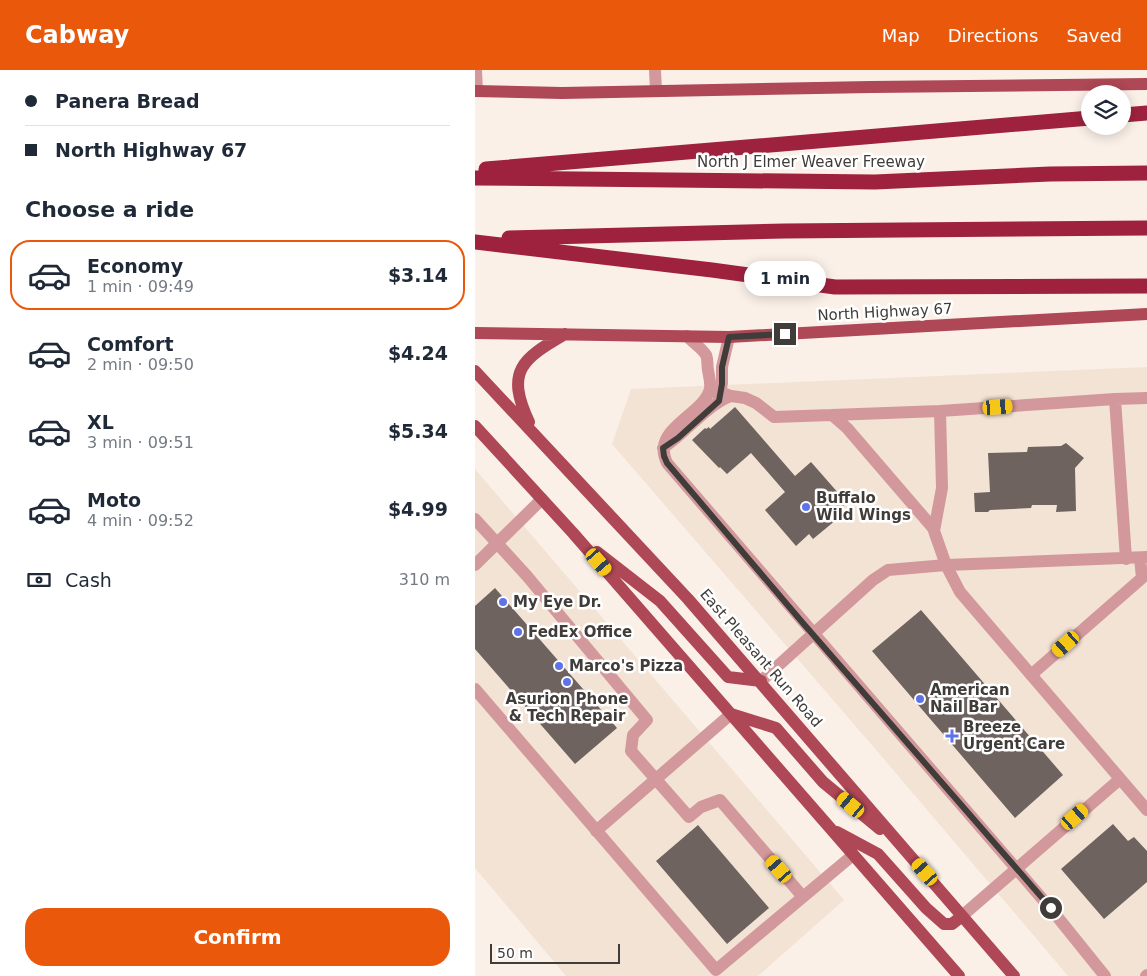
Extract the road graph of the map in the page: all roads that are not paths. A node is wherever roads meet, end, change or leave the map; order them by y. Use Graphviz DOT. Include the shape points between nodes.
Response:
graph roads {
  1 [pos="476,70"];
  2 [pos="655,70"];
  3 [pos="1147,84"];
  4 [pos="476,91"];
  5 [pos="656,91"];
  6 [pos="1147,113"];
  7 [pos="1131,114"];
  8 [pos="1081,119"];
  9 [pos="475,170"];
  10 [pos="1147,172"];
  11 [pos="475,178"];
  12 [pos="1147,228"];
  13 [pos="475,238"];
  14 [pos="475,242"];
  15 [pos="1147,286"];
  16 [pos="1147,314"];
  17 [pos="475,333"];
  18 [pos="565,334"];
  19 [pos="687,336"];
  20 [pos="729,337"];
  21 [pos="475,371"];
  22 [pos="720,394"];
  23 [pos="1147,398"];
  24 [pos="1115,399"];
  25 [pos="940,411"];
  26 [pos="832,415"];
  27 [pos="475,426"];
  28 [pos="534,433"];
  29 [pos="542,499"];
  30 [pos="475,519"];
  31 [pos="933,531"];
  32 [pos="573,534"];
  33 [pos="497,543"];
  34 [pos="1144,557"];
  35 [pos="1126,559"];
  36 [pos="475,564"];
  37 [pos="946,564"];
  38 [pos="813,634"];
  39 [pos="1031,675"];
  40 [pos="761,681"];
  41 [pos="475,689"];
  42 [pos="731,714"];
  43 [pos="1120,778"];
  44 [pos="656,779"];
  45 [pos="1147,810"];
  46 [pos="830,828"];
  47 [pos="596,831"];
  48 [pos="908,853"];
  49 [pos="853,855"];
  50 [pos="1016,869"];
  51 [pos="803,897"];
  52 [pos="962,916"];
  53 [pos="959,976"];
  54 [pos="1014,976"];
  55 [pos="1105,976"];
  1 -- 4 [label="street"];
  2 -- 5 [label="street"];
  3 -- 5 [label="main road"];
  4 -- 5 [label="main road"];
  6 -- 7 [label="highway"];
  8 -- 9 [label="highway"];
  10 -- 11 [label="highway, North J Elmer Weaver Freeway" via="875,182"];
  12 -- 13 [label="highway"];
  14 -- 15 [label="highway" via="835,287"];
  16 -- 20 [label="main road, North Highway 67"];
  17 -- 18 [label="main road, North Highway 67"];
  18 -- 19 [label="main road, North Highway 67"];
  18 -- 28 [label="main road" via="526,360 518,381 519,401"];
  19 -- 20 [label="main road, North Highway 67"];
  19 -- 22 [label="street" via="706,355"];
  20 -- 22 [label="street"];
  21 -- 28 [label="main road, East Pleasant Run Road"];
  22 -- 26 [label="street" via="745,398 775,418"];
  22 -- 38 [label="street" via="704,401 671,432 663,448 664,456"];
  23 -- 24 [label="street"];
  24 -- 25 [label="street"];
  24 -- 35 [label="street"];
  25 -- 26 [label="street"];
  25 -- 31 [label="street" via="943,488"];
  26 -- 31 [label="street" via="847,428"];
  27 -- 29 [label="main road"];
  28 -- 40 [label="main road, East Pleasant Run Road"];
  29 -- 32 [label="main road"];
  29 -- 33 [label="street"];
  30 -- 33 [label="street"];
  31 -- 37 [label="street"];
  32 -- 40 [label="main road" via="660,601 727,677"];
  32 -- 42 [label="main road"];
  33 -- 36 [label="street"];
  33 -- 44 [label="street" via="647,720 633,735 631,751"];
  34 -- 35 [label="street"];
  34 -- 39 [label="street" via="1142,578"];
  35 -- 37 [label="street"];
  37 -- 38 [label="street" via="889,570 873,580"];
  37 -- 39 [label="street" via="960,592"];
  38 -- 40 [label="street"];
  38 -- 50 [label="street"];
  39 -- 43 [label="street"];
  40 -- 48 [label="main road, East Pleasant Run Road"];
  41 -- 47 [label="street"];
  42 -- 44 [label="street"];
  42 -- 46 [label="main road"];
  42 -- 48 [label="main road" via="776,728 823,782"];
  43 -- 45 [label="street"];
  43 -- 50 [label="street"];
  44 -- 47 [label="street"];
  44 -- 51 [label="street" via="689,817 701,807 720,800"];
  46 -- 49 [label="main road"];
  46 -- 52 [label="main road" via="878,854 944,924 951,924"];
  47 -- 51 [label="street" via="716,970"];
  48 -- 52 [label="main road, East Pleasant Run Road"];
  49 -- 51 [label="street"];
  49 -- 53 [label="main road"];
  50 -- 52 [label="street"];
  50 -- 55 [label="street"];
  52 -- 54 [label="main road, East Pleasant Run Road"];
}
